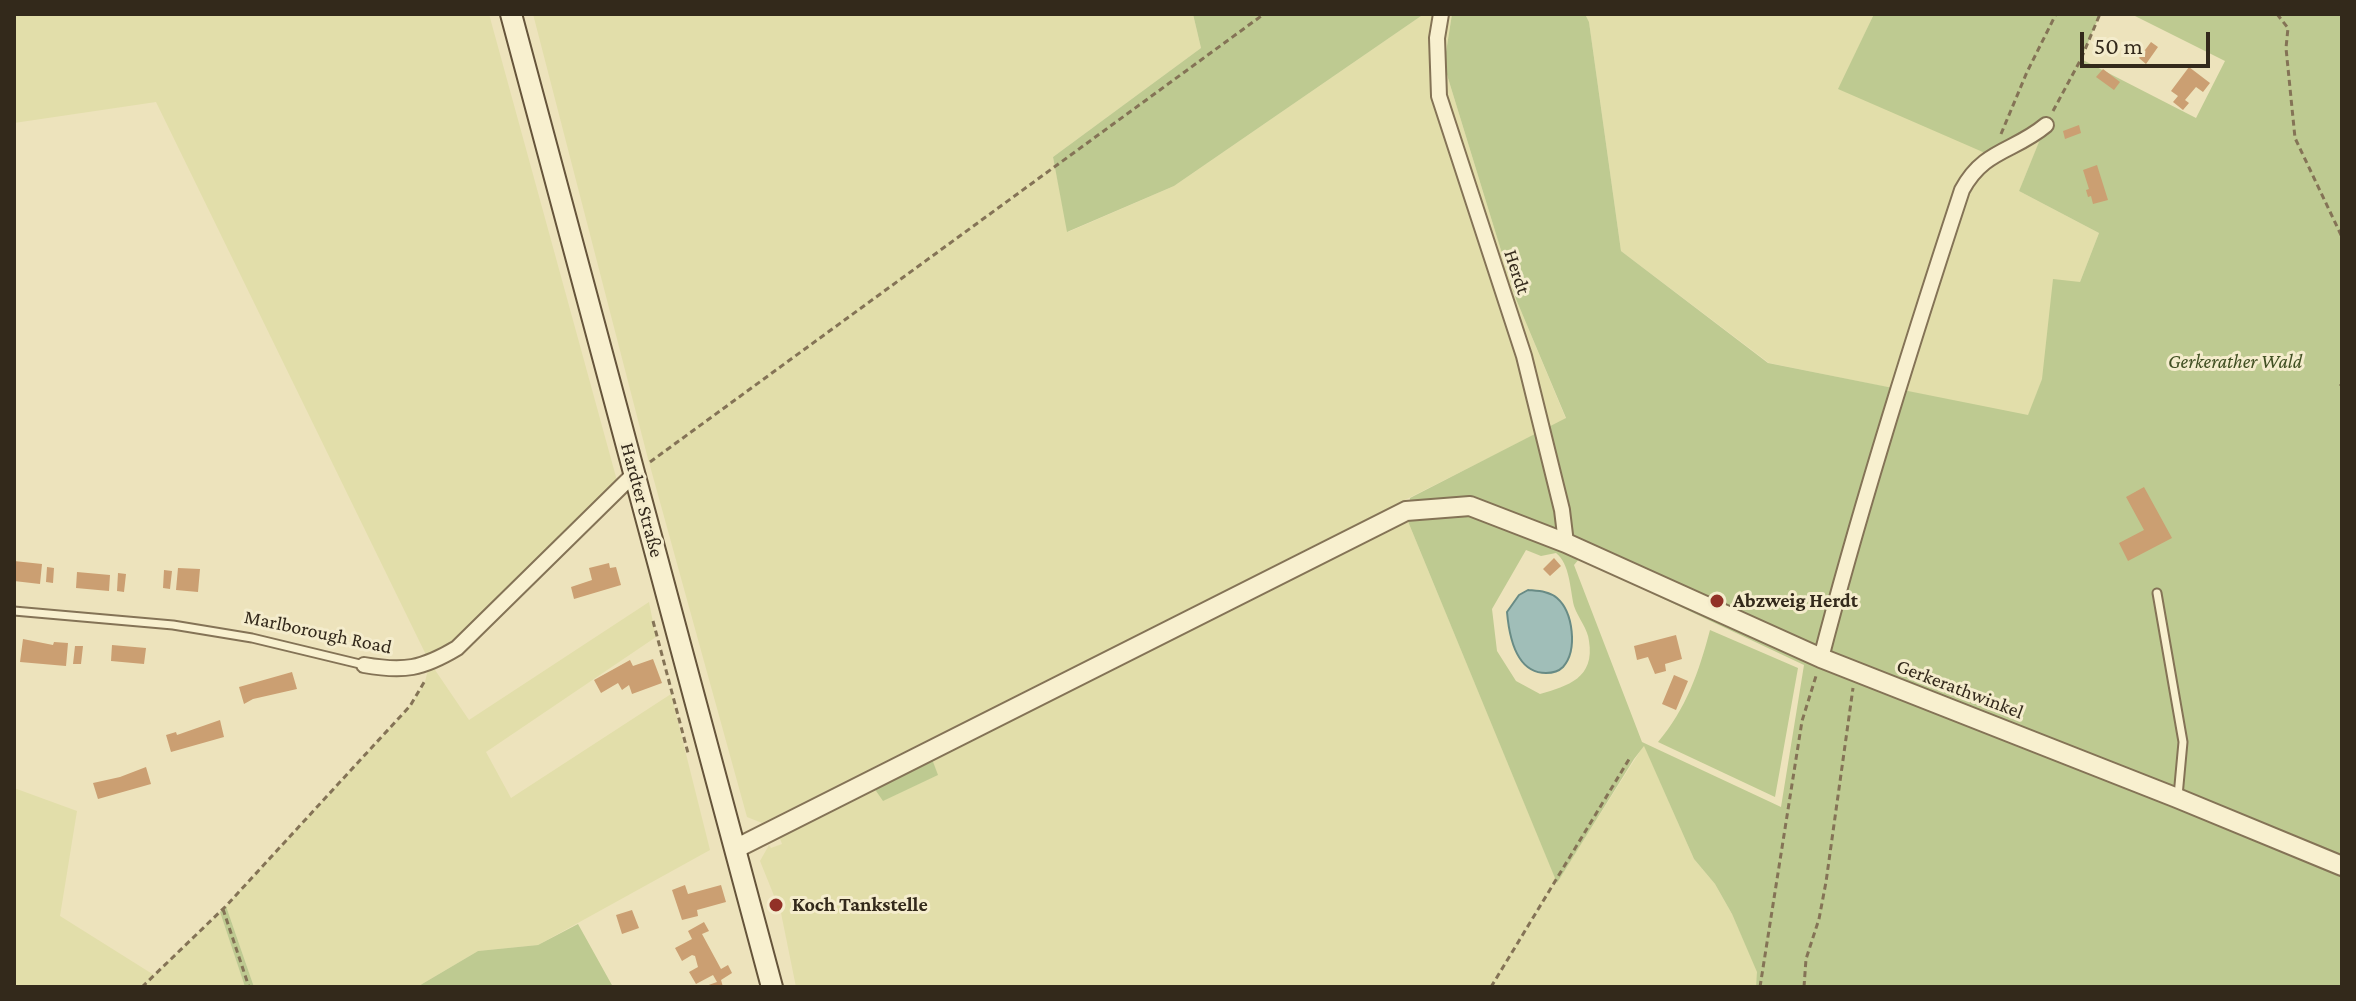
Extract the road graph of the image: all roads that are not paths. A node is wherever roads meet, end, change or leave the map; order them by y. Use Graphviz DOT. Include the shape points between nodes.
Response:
graph roads {
  1 [pos="511,14"];
  2 [pos="1441,14"];
  3 [pos="2046,125"];
  4 [pos="635,473"];
  5 [pos="1566,543"];
  6 [pos="2157,593"];
  7 [pos="14,611"];
  8 [pos="1821,658"];
  9 [pos="364,665"];
  10 [pos="2177,798"];
  11 [pos="735,849"];
  12 [pos="2342,866"];
  13 [pos="772,987"];
  1 -- 4 [label="main road, Hardter Straße"];
  2 -- 5 [label="street, Herdt" via="1439,96 1524,356"];
  3 -- 8 [label="street" via="1992,156 1971,173 1962,190 1854,531"];
  4 -- 9 [label="street, Marlborough Road" via="457,648 430,664"];
  4 -- 11 [label="main road, Hardter Straße"];
  5 -- 8 [label="street, Gerkerathwinkel"];
  5 -- 11 [label="street, Gerkerathwinkel" via="1470,506 1406,511"];
  6 -- 10 [label="lane" via="2183,742"];
  7 -- 9 [label="lane, Marlborough Road" via="173,625"];
  8 -- 10 [label="street, Gerkerathwinkel"];
  10 -- 12 [label="street, Gerkerathwinkel"];
  11 -- 13 [label="main road, Hardter Straße"];
}
